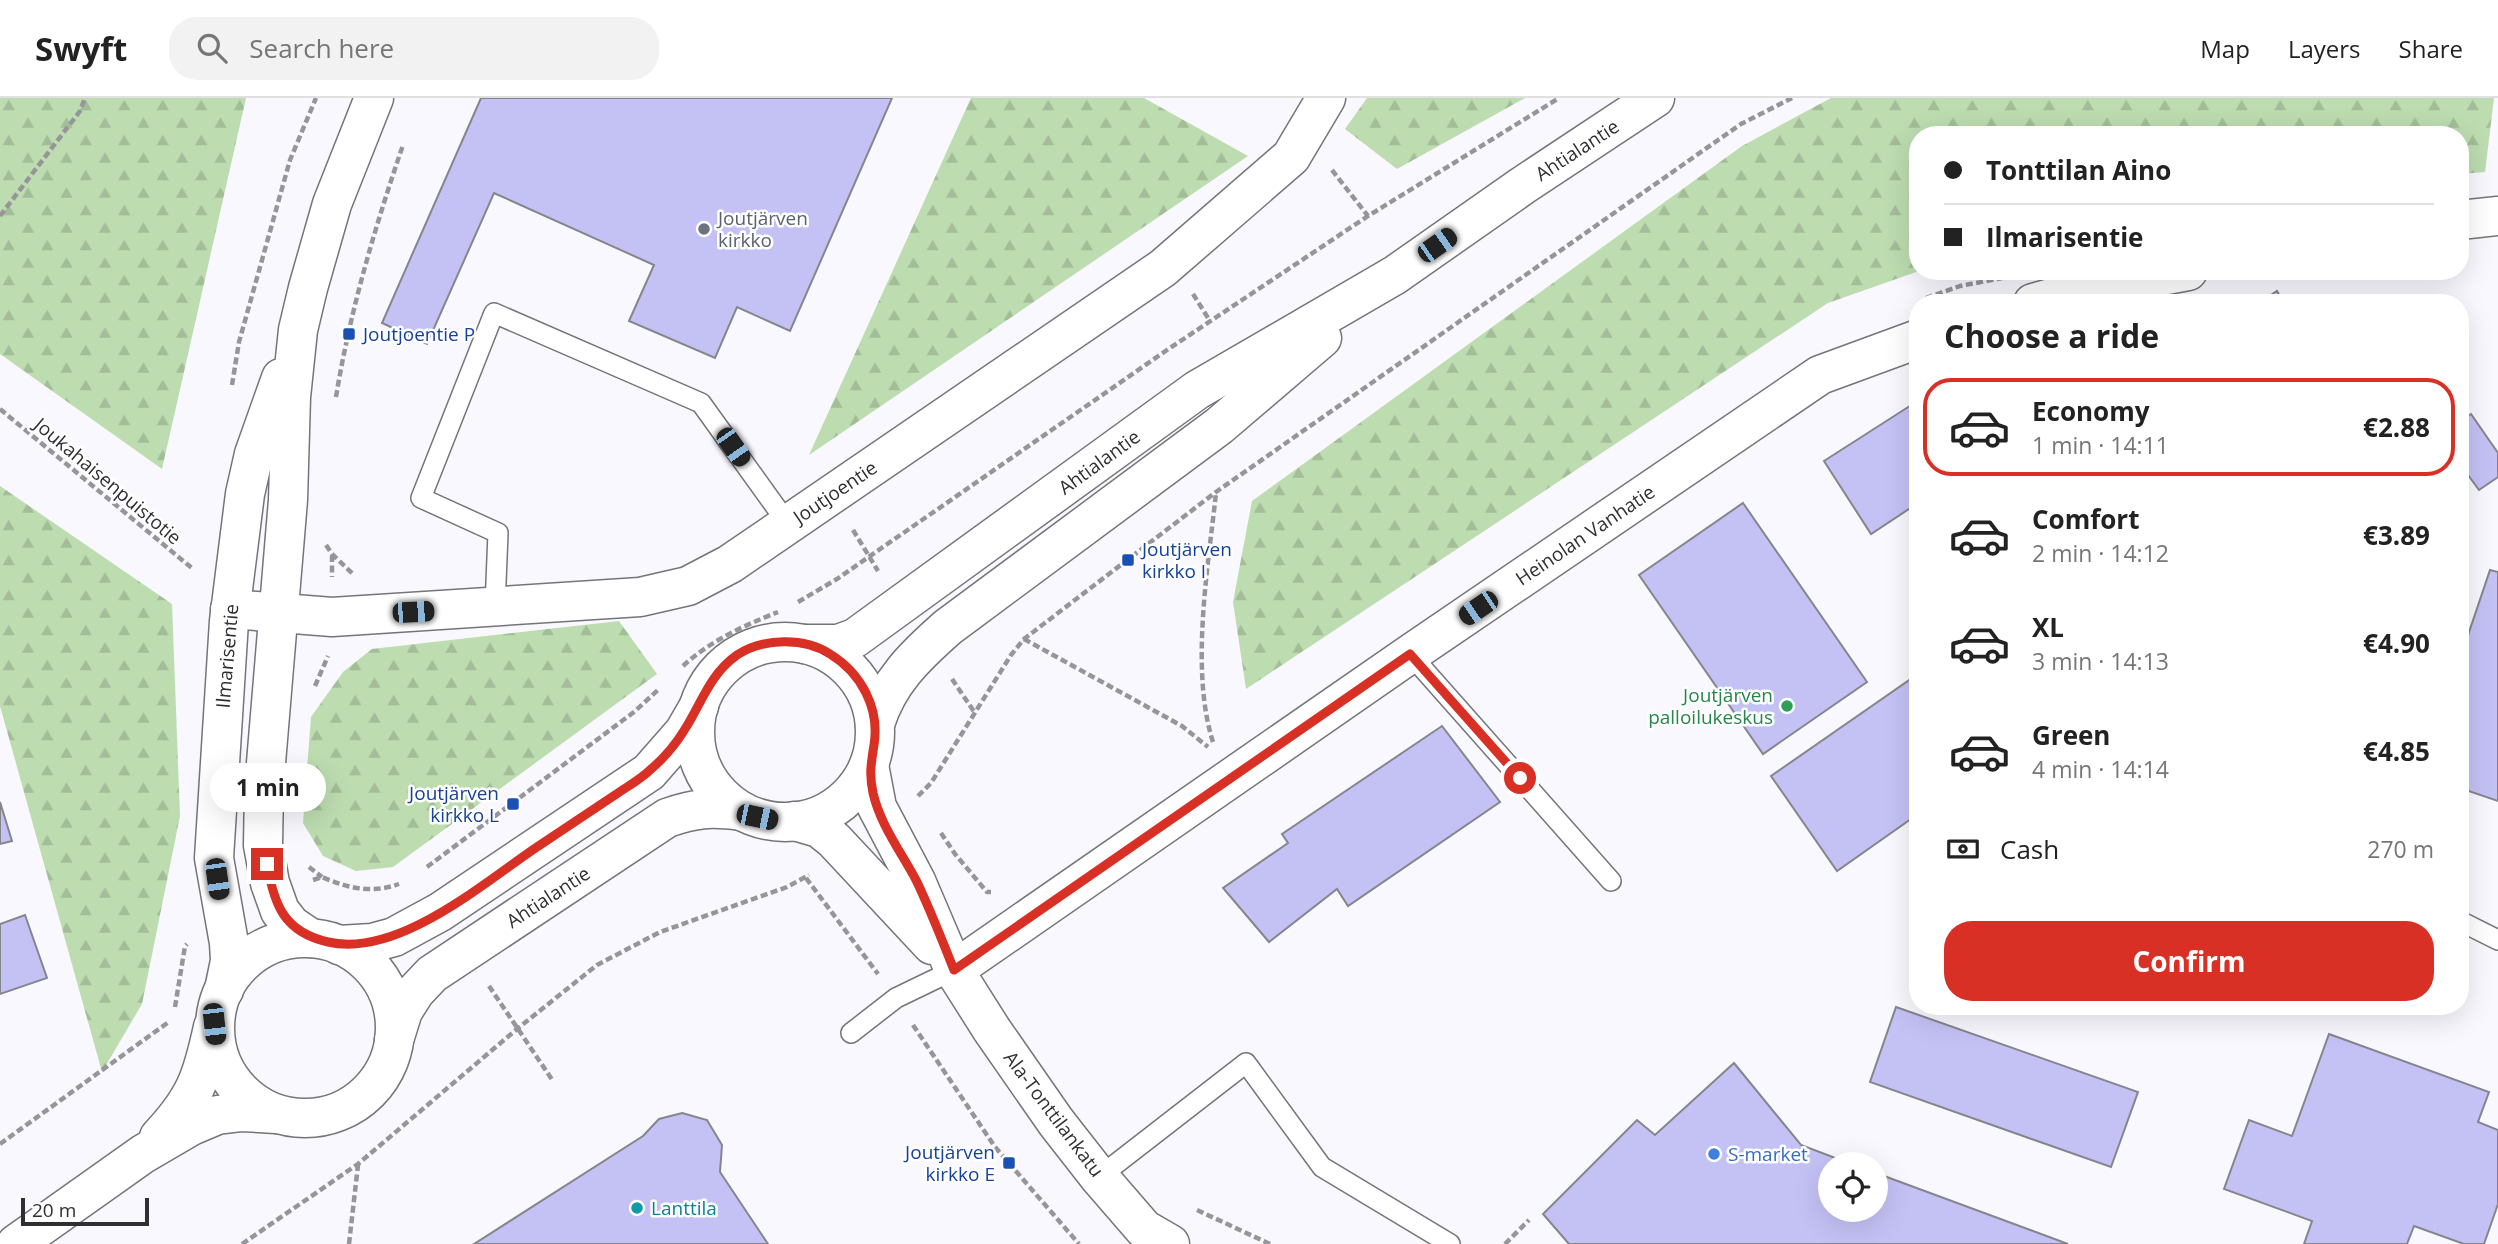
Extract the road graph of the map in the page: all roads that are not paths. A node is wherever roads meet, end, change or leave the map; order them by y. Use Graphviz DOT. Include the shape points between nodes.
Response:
graph roads {
  1 [pos="373,98"];
  2 [pos="1326,98"];
  3 [pos="1655,98"];
  4 [pos="2498,216"];
  5 [pos="2469,219"];
  6 [pos="1395,275"];
  7 [pos="2139,280"];
  8 [pos="2065,294"];
  9 [pos="298,330"];
  10 [pos="1909,342"];
  11 [pos="788,524"];
  12 [pos="495,607"];
  13 [pos="230,609"];
  14 [pos="278,613"];
  15 [pos="805,644"];
  16 [pos="1410,654"];
  17 [pos="699,706"];
  18 [pos="875,724"];
  19 [pos="869,765"];
  20 [pos="741,811"];
  21 [pos="795,821"];
  22 [pos="1611,881"];
  23 [pos="2469,925"];
  24 [pos="2498,940"];
  25 [pos="325,942"];
  26 [pos="954,970"];
  27 [pos="219,1007"];
  28 [pos="851,1033"];
  29 [pos="393,1042"];
  30 [pos="281,1115"];
  31 [pos="143,1154"];
  32 [pos="1099,1177"];
  33 [pos="16,1244"];
  34 [pos="1170,1244"];
  35 [pos="1450,1244"];
  1 -- 9 [label="street, Ilmarisentie" via="332,204"];
  2 -- 11 [label="street, Joutjoentie" via="1291,157 1163,268"];
  3 -- 6 [label="street, Ahtialantie"];
  4 -- 5 [label="street"];
  6 -- 15 [label="street, Ahtialantie" via="1197,390 855,638 838,644"];
  6 -- 18 [label="street, Ahtialantie" via="1219,426 947,627 895,679"];
  7 -- 8 [label="street"];
  9 -- 13 [label="street, Ilmarisentie" via="248,481"];
  9 -- 14 [label="street, Ilmarisentie"];
  10 -- 16 [label="street, Heinolan Vanhatie" via="1820,375"];
  11 -- 12 [label="street, Joutjoentie" via="688,586 640,597"];
  11 -- 12 [label="lane" via="701,402 494,313 421,498 498,533"];
  12 -- 14 [label="street, Joutjoentie" via="332,617"];
  13 -- 14 [label="street, Joutjoentie"];
  13 -- 27 [label="street, Ilmarisentie" via="215,821 215,858 230,961"];
  14 -- 25 [label="street, Ilmarisentie" via="263,845 280,911 291,926"];
  15 -- 17 [label="street" via="760,645 740,654 722,667"];
  15 -- 18 [label="street" via="845,664 860,681"];
  16 -- 22 [label="lane"];
  16 -- 26 [label="street, Heinolan Vanhatie"];
  17 -- 20 [label="street" via="698,754 714,786"];
  17 -- 25 [label="street" via="684,732 649,772 440,912 394,937 372,943"];
  18 -- 19 [label="street"];
  19 -- 21 [label="street" via="840,803 819,816"];
  19 -- 26 [label="street, Ala-Tonttilankatu" via="874,799"];
  20 -- 21 [label="street"];
  20 -- 29 [label="street, Ahtialantie" via="692,809 667,818 466,951 415,992"];
  21 -- 26 [label="street, Ala-Tonttilankatu" via="819,828 844,849"];
  23 -- 24 [label="lane"];
  25 -- 27 [label="street" via="282,940 256,952 234,971"];
  25 -- 29 [label="street" via="363,959 382,980 392,1006"];
  26 -- 28 [label="lane" via="895,998"];
  26 -- 32 [label="street, Ala-Tonttilankatu" via="1056,1122"];
  27 -- 30 [label="street" via="218,1052 229,1078 249,1100"];
  27 -- 31 [label="street" via="195,1092"];
  29 -- 30 [label="street" via="389,1061 375,1085 354,1104 328,1115 300,1119"];
  30 -- 31 [label="street" via="216,1115"];
  31 -- 33 [label="street"];
  32 -- 34 [label="street, Ala-Tonttilankatu" via="1144,1229"];
  32 -- 35 [label="lane" via="1246,1063 1322,1167"];
}
